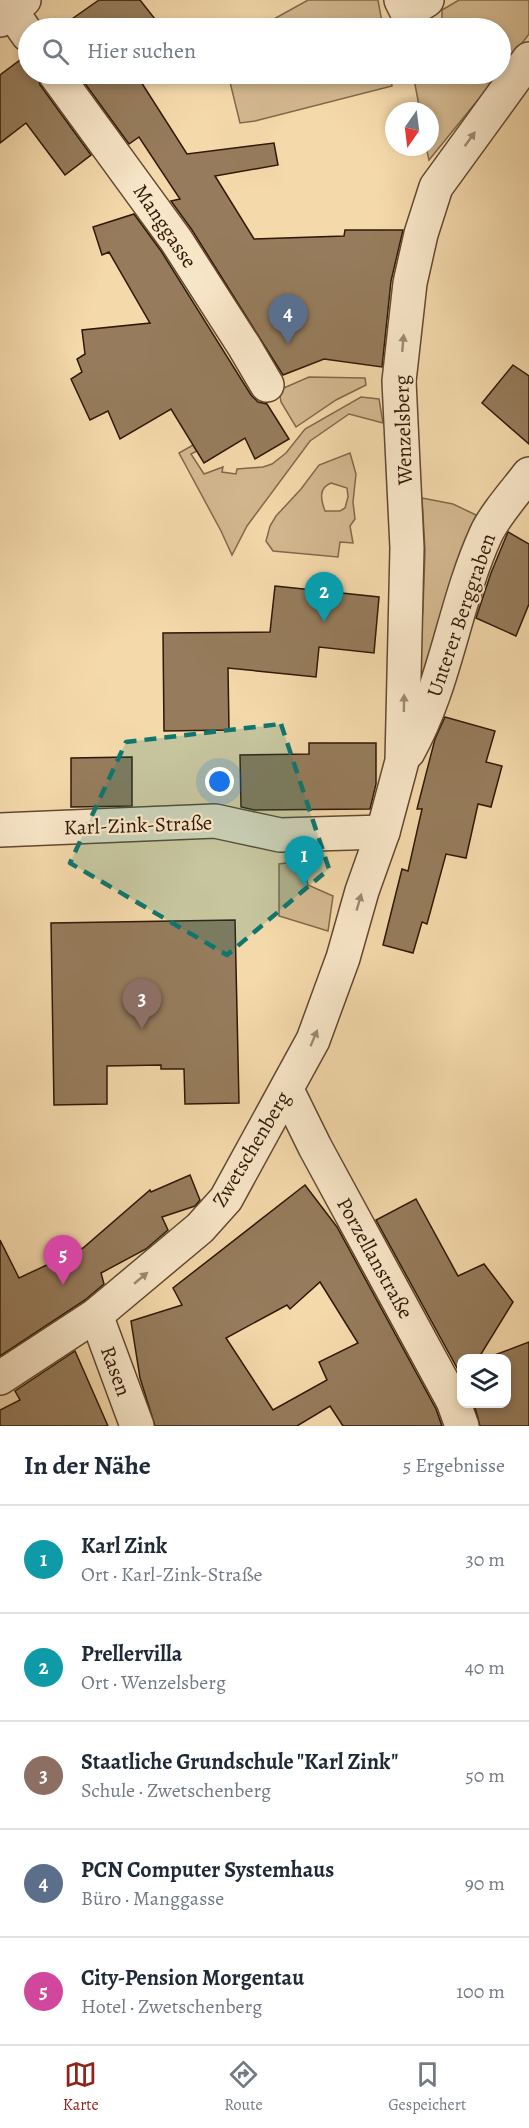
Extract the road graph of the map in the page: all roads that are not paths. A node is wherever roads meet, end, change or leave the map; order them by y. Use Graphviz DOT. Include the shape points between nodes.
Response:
graph roads {
  1 [pos="401,0"];
  2 [pos="427,0"];
  3 [pos="529,60"];
  4 [pos="62,84"];
  5 [pos="267,385"];
  6 [pos="529,474"];
  7 [pos="402,761"];
  8 [pos="0,830"];
  9 [pos="383,832"];
  10 [pos="287,1090"];
  11 [pos="96,1315"];
  12 [pos="0,1378"];
  13 [pos="137,1426"];
  14 [pos="462,1426"];
  1 -- 2 [label="street" via="407,12"];
  7 -- 3 [label="street, Wenzelsberg, one-way" via="407,548 399,381 410,283 436,187"];
  4 -- 5 [label="street, Manggasse" via="176,240"];
  6 -- 7 [label="street, Unterer Berggraben" via="486,532 423,725"];
  7 -- 9 [label="street, Wenzelsberg"];
  8 -- 9 [label="street, Karl-Zink-Straße" via="215,821 280,835"];
  10 -- 9 [label="street, Zwetschenberg, one-way" via="313,1040"];
  11 -- 10 [label="street, Zwetschenberg, one-way" via="200,1228 226,1199"];
  10 -- 14 [label="street, Porzellanstraße" via="453,1401"];
  11 -- 12 [label="street, Zwetschenberg"];
  11 -- 13 [label="street, Rasen"];
}
